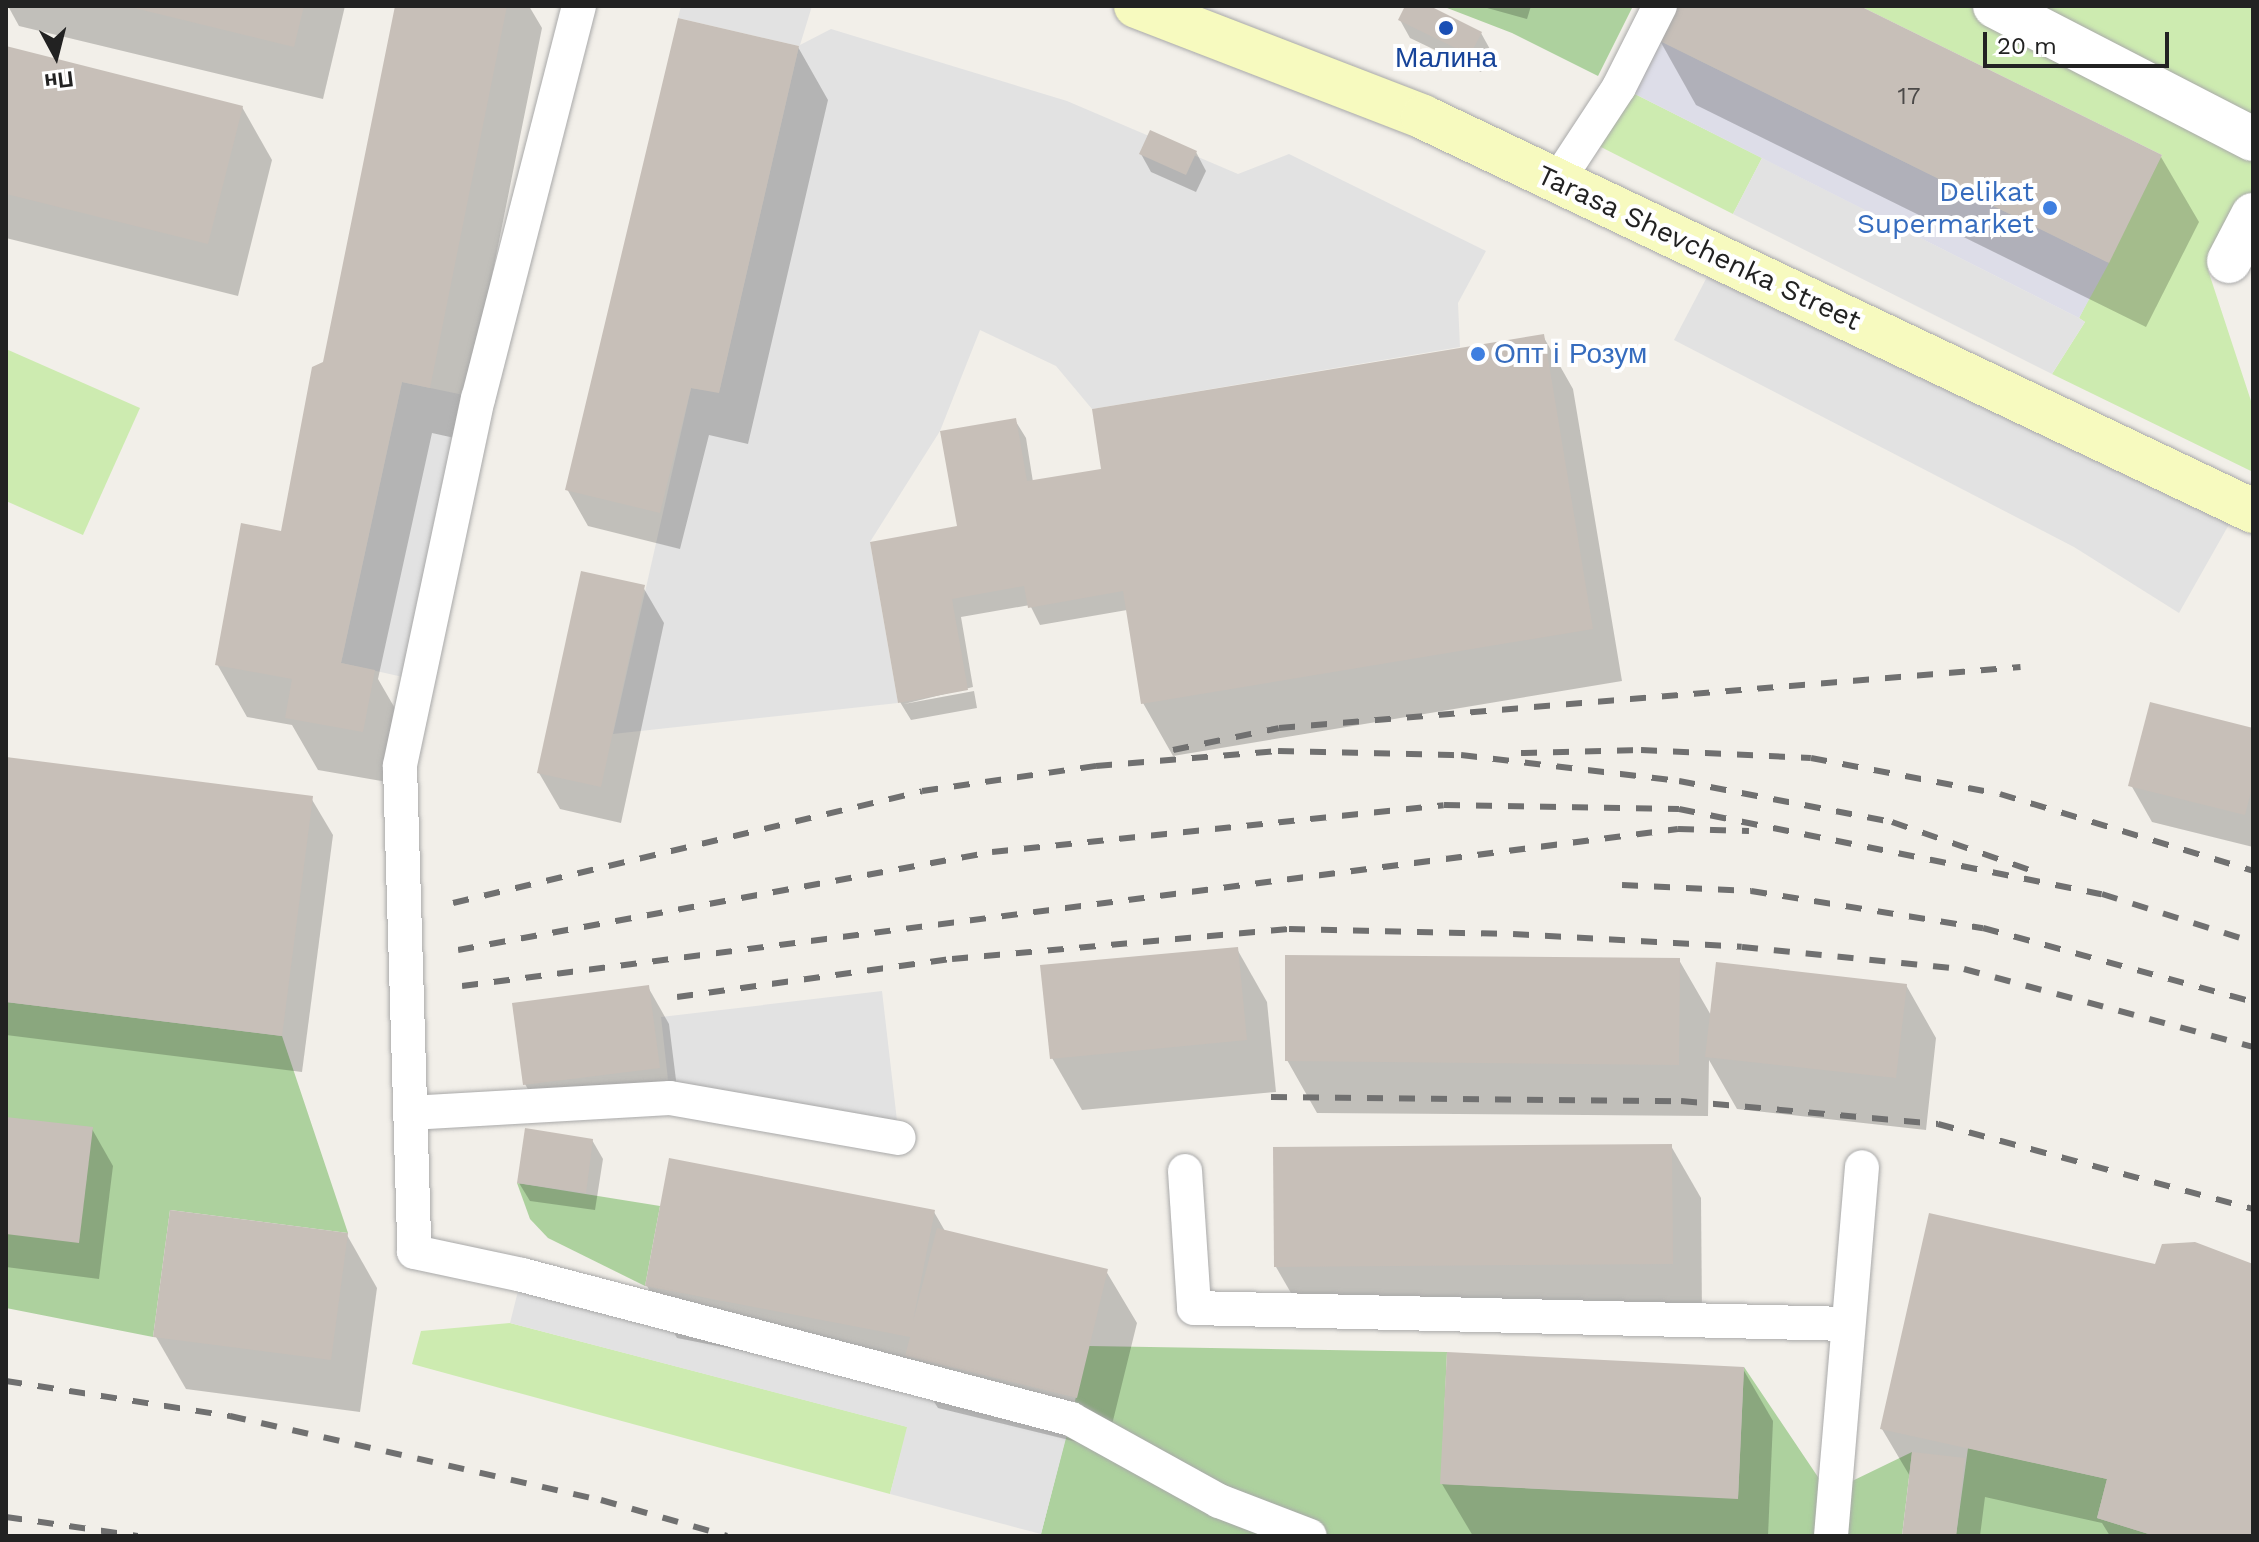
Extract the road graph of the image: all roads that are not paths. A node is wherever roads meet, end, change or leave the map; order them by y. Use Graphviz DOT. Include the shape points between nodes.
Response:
graph roads {
  1 [pos="579,6"];
  2 [pos="1136,6"];
  3 [pos="1660,6"];
  4 [pos="1995,6"];
  5 [pos="1245,24"];
  6 [pos="2253,139"];
  7 [pos="1558,180"];
  8 [pos="2253,215"];
  9 [pos="2229,261"];
  10 [pos="2253,511"];
  11 [pos="410,1113"];
  12 [pos="899,1138"];
  13 [pos="1862,1167"];
  14 [pos="1185,1171"];
  15 [pos="1848,1324"];
  16 [pos="1310,1536"];
  17 [pos="1831,1536"];
  1 -- 11 [label="lane" via="478,398 400,766"];
  2 -- 5 [label="main road, Tarasa Shevchenka Street"];
  3 -- 7 [label="lane" via="1619,87"];
  4 -- 6 [label="street"];
  5 -- 7 [label="main road, Tarasa Shevchenka Street"];
  7 -- 10 [label="main road, Tarasa Shevchenka Street"];
  8 -- 9 [label="street"];
  11 -- 12 [label="lane" via="670,1098"];
  11 -- 16 [label="lane" via="414,1252 537,1279 1071,1419 1219,1501"];
  13 -- 15 [label="lane"];
  14 -- 15 [label="lane" via="1194,1308"];
  15 -- 17 [label="lane"];
}
